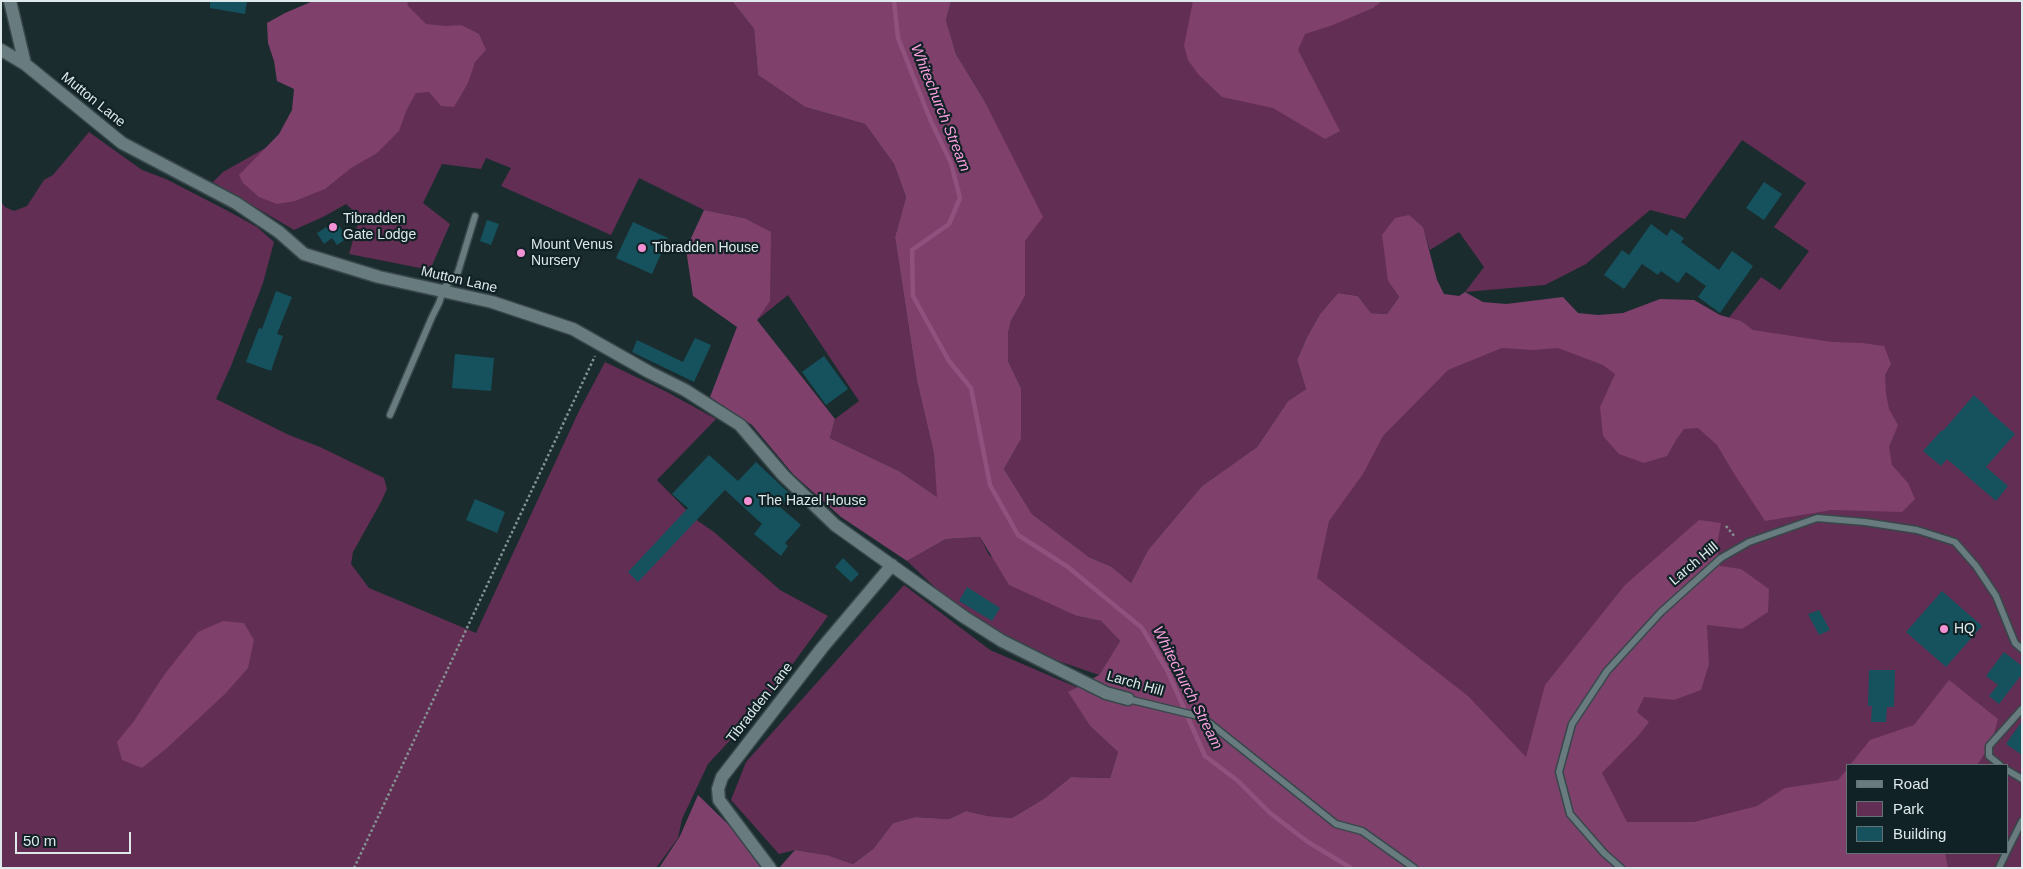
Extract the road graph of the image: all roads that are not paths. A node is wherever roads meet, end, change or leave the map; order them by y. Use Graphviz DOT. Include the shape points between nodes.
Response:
graph roads {
  1 [pos="10,1"];
  2 [pos="1,50"];
  3 [pos="25,64"];
  4 [pos="475,216"];
  5 [pos="442,291"];
  6 [pos="390,415"];
  7 [pos="892,565"];
  8 [pos="2022,649"];
  9 [pos="1128,699"];
  10 [pos="2022,709"];
  11 [pos="1999,764"];
  12 [pos="2008,771"];
  13 [pos="2022,779"];
  14 [pos="2022,821"];
  15 [pos="2008,848"];
  16 [pos="2005,854"];
  17 [pos="770,868"];
  18 [pos="1414,868"];
  19 [pos="1621,868"];
  20 [pos="1999,868"];
  1 -- 3 [label="street"];
  2 -- 3 [label="street, Mutton Lane"];
  3 -- 5 [label="street, Mutton Lane" via="122,143 236,203 280,232 304,254 379,277"];
  4 -- 5 [label="lane" via="458,272"];
  5 -- 6 [label="lane" via="440,303"];
  5 -- 7 [label="street, Mutton Lane" via="492,302 569,327 686,390 740,425 783,475 835,525"];
  7 -- 9 [label="street, Larch Hill" via="1002,641 1106,693"];
  7 -- 17 [label="street, Tibradden Lane" via="822,648 722,777 719,800"];
  8 -- 19 [label="lane, Larch Hill" via="2015,643 1996,596 1955,542 1917,530 1817,518 1749,542 1721,558 1661,612 1607,671 1572,724 1560,772 1570,814"];
  9 -- 18 [label="lane, Larch Hill" via="1202,718 1336,824 1362,831"];
  10 -- 11 [label="lane" via="1989,746 1989,756"];
  12 -- 13 [label="lane"];
  14 -- 15 [label="lane"];
  16 -- 20 [label="lane"];
}
